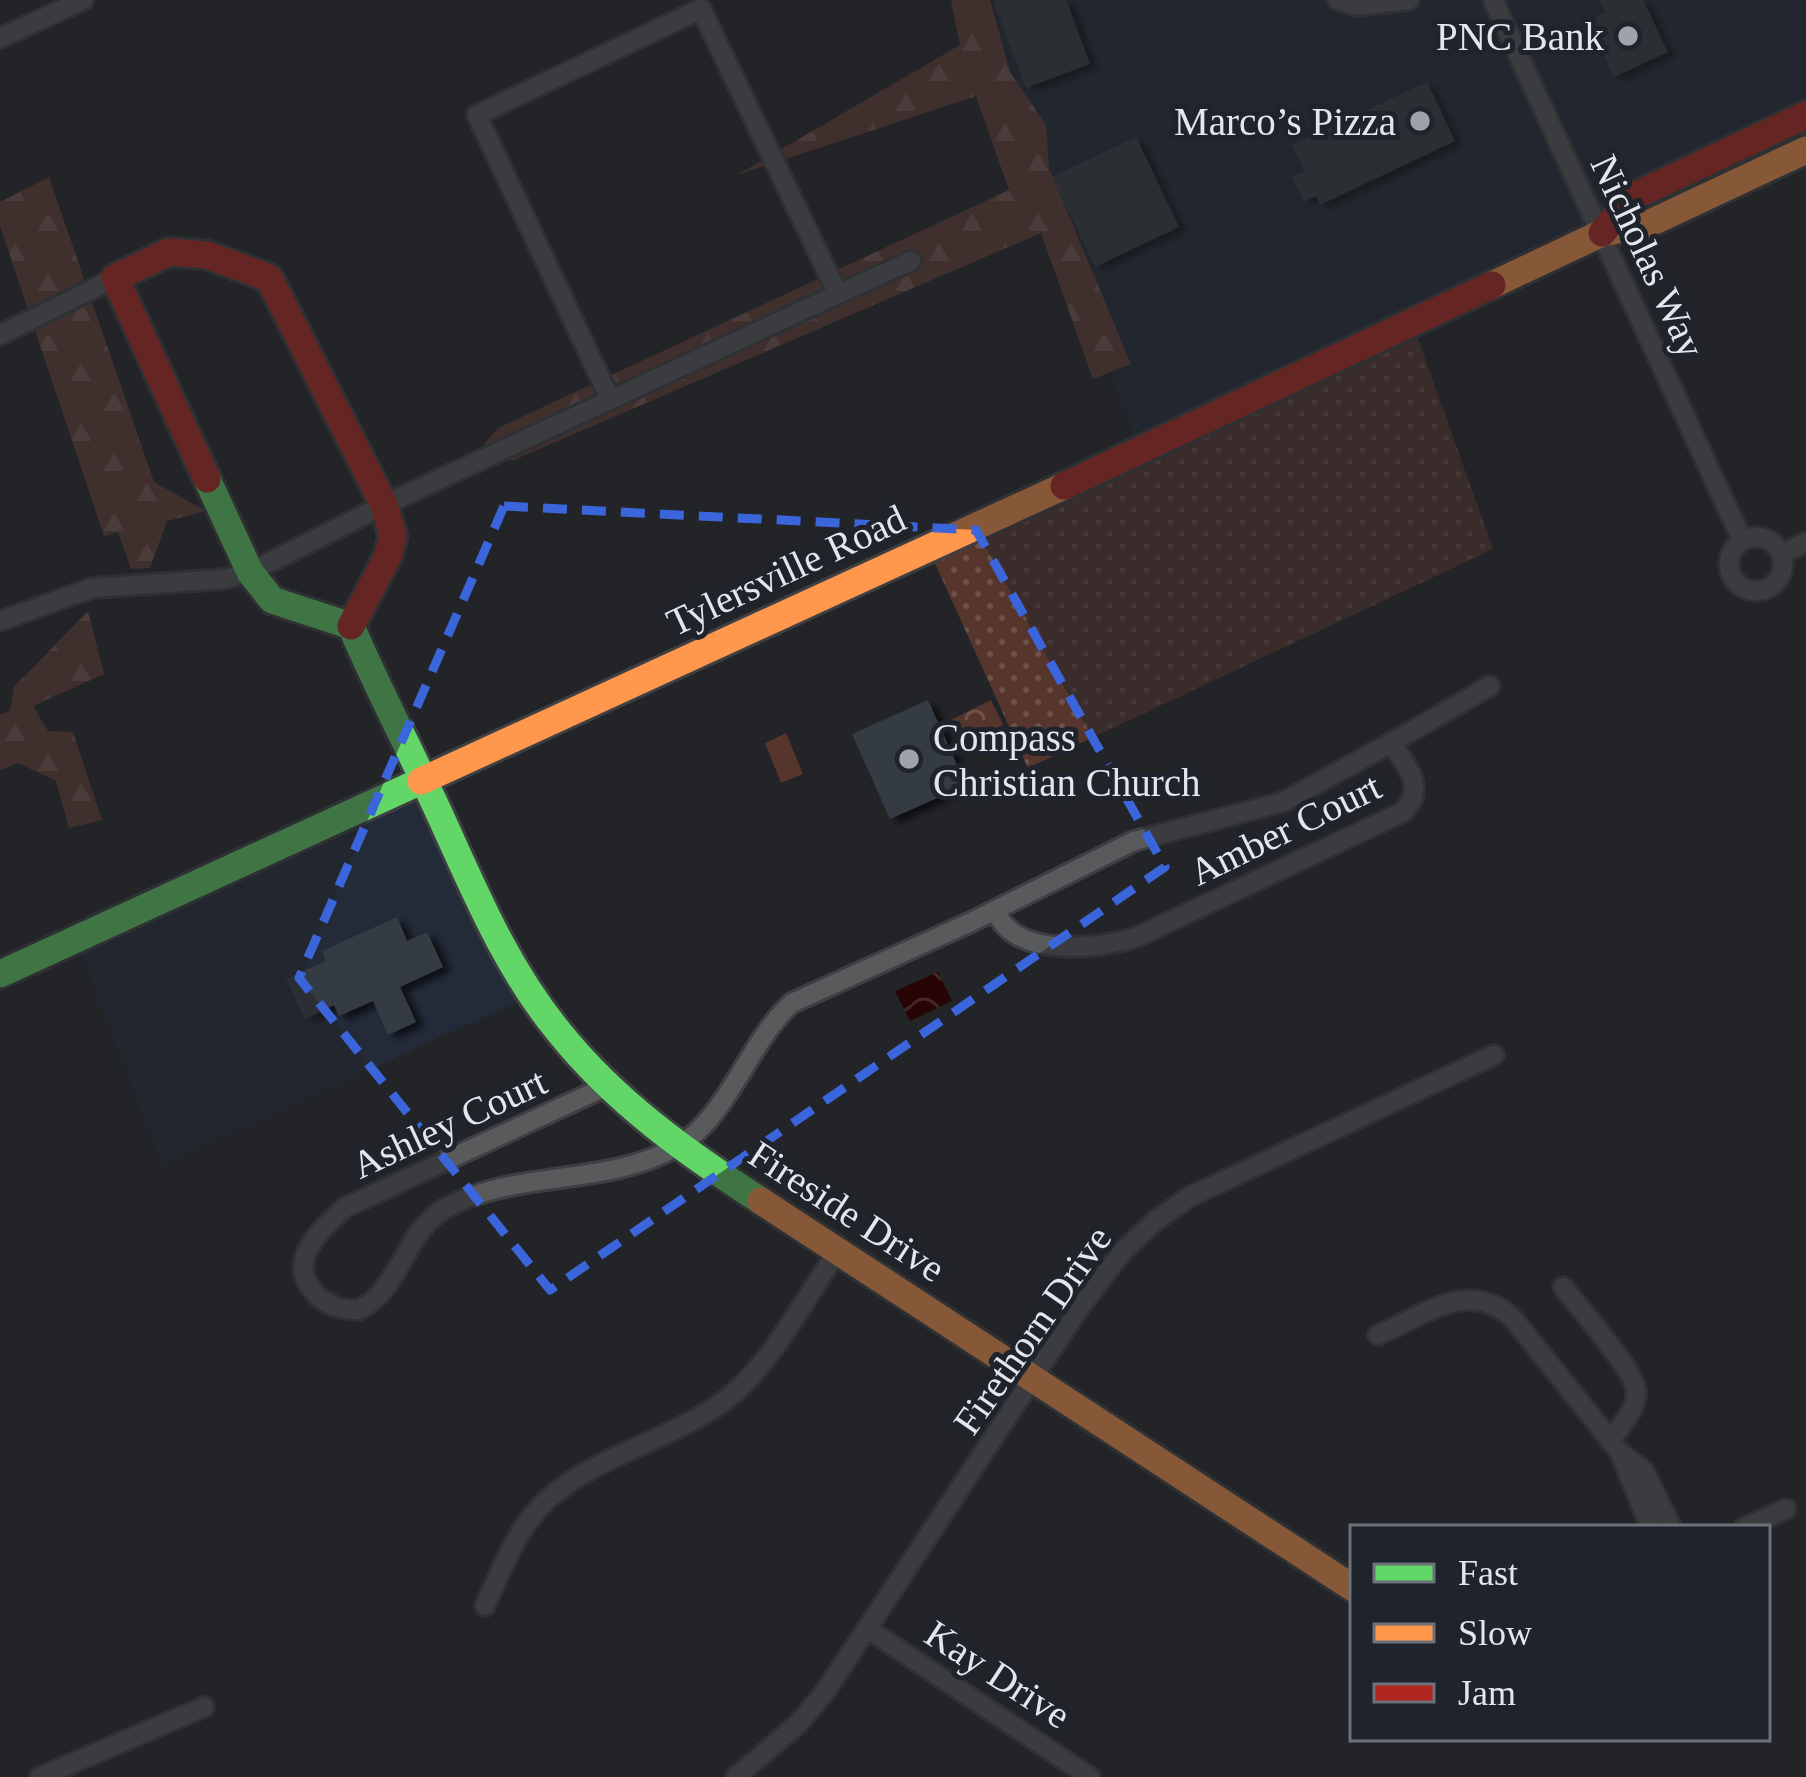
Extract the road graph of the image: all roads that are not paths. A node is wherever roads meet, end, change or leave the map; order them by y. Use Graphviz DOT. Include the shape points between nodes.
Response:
graph roads {
  1 [pos="83,0"];
  2 [pos="1338,0"];
  3 [pos="1409,0"];
  4 [pos="1493,0"];
  5 [pos="0,38"];
  6 [pos="1806,116"];
  7 [pos="1806,150"];
  8 [pos="1602,233"];
  9 [pos="911,261"];
  10 [pos="116,278"];
  11 [pos="838,294"];
  12 [pos="0,335"];
  13 [pos="610,399"];
  14 [pos="384,505"];
  15 [pos="1742,540"];
  16 [pos="1806,542"];
  17 [pos="1782,554"];
  18 [pos="250,572"];
  19 [pos="0,621"];
  20 [pos="351,626"];
  21 [pos="1490,686"];
  22 [pos="1391,743"];
  23 [pos="423,780"];
  24 [pos="996,910"];
  25 [pos="0,974"];
  26 [pos="1494,1055"];
  27 [pos="607,1086"];
  28 [pos="679,1146"];
  29 [pos="838,1251"];
  30 [pos="1563,1287"];
  31 [pos="1378,1335"];
  32 [pos="1033,1380"];
  33 [pos="1614,1446"];
  34 [pos="1786,1508"];
  35 [pos="1650,1525"];
  36 [pos="1671,1525"];
  37 [pos="1750,1525"];
  38 [pos="1350,1586"];
  39 [pos="485,1606"];
  40 [pos="868,1629"];
  41 [pos="204,1707"];
  42 [pos="40,1777"];
  43 [pos="736,1777"];
  44 [pos="1090,1777"];
  1 -- 5 [label="street"];
  2 -- 3 [label="street"];
  4 -- 8 [label="street, Nicholas Way"];
  6 -- 8 [label="street, Tylersville Road" via="1632,197"];
  7 -- 8 [label="street, Tylersville Road" via="1646,225"];
  8 -- 15 [label="street, Nicholas Way"];
  8 -- 23 [label="street, Tylersville Road"];
  9 -- 11 [label="street"];
  10 -- 12 [label="street"];
  10 -- 14 [label="street" via="169,252 207,255 269,278"];
  10 -- 18 [label="street"];
  11 -- 13 [label="street"];
  11 -- 13 [label="street" via="701,9 477,115"];
  13 -- 14 [label="street"];
  14 -- 18 [label="street"];
  14 -- 20 [label="street" via="388,556"];
  15 -- 17 [label="street" via="1761,537"];
  15 -- 17 [label="street" via="1728,562 1746,590 1778,581"];
  16 -- 17 [label="street"];
  18 -- 19 [label="street" via="92,588"];
  18 -- 20 [label="street" via="272,600"];
  20 -- 23 [label="street, Fireside Drive"];
  21 -- 22 [label="street"];
  22 -- 24 [label="street, Amber Court" via="1282,802 1134,841"];
  22 -- 24 [label="street, Amber Court" via="1416,789 1403,812 1137,937 1096,947 1040,944 1012,931"];
  23 -- 25 [label="street, Tylersville Road"];
  23 -- 27 [label="street, Fireside Drive" via="512,962"];
  24 -- 28 [label="street, Amber Court" via="792,1003"];
  26 -- 32 [label="street, Firethorn Drive" via="1226,1177 1154,1222 1105,1273"];
  27 -- 28 [label="street, Fireside Drive"];
  27 -- 28 [label="street, Ashley Court" via="346,1207 308,1248 309,1287 331,1305 358,1310 380,1295 415,1234 447,1207"];
  28 -- 29 [label="street, Fireside Drive"];
  29 -- 32 [label="street, Fireside Drive"];
  29 -- 39 [label="street" via="733,1394 572,1480 539,1507"];
  30 -- 33 [label="street" via="1636,1390"];
  31 -- 33 [label="street" via="1454,1302 1495,1303"];
  32 -- 38 [label="street, Fireside Drive"];
  32 -- 40 [label="street, Firethorn Drive"];
  33 -- 35 [label="street"];
  33 -- 36 [label="street" via="1644,1471"];
  34 -- 37 [label="street"];
  40 -- 43 [label="street, Firethorn Drive" via="798,1724"];
  40 -- 44 [label="street, Kay Drive"];
  41 -- 42 [label="street"];
}
